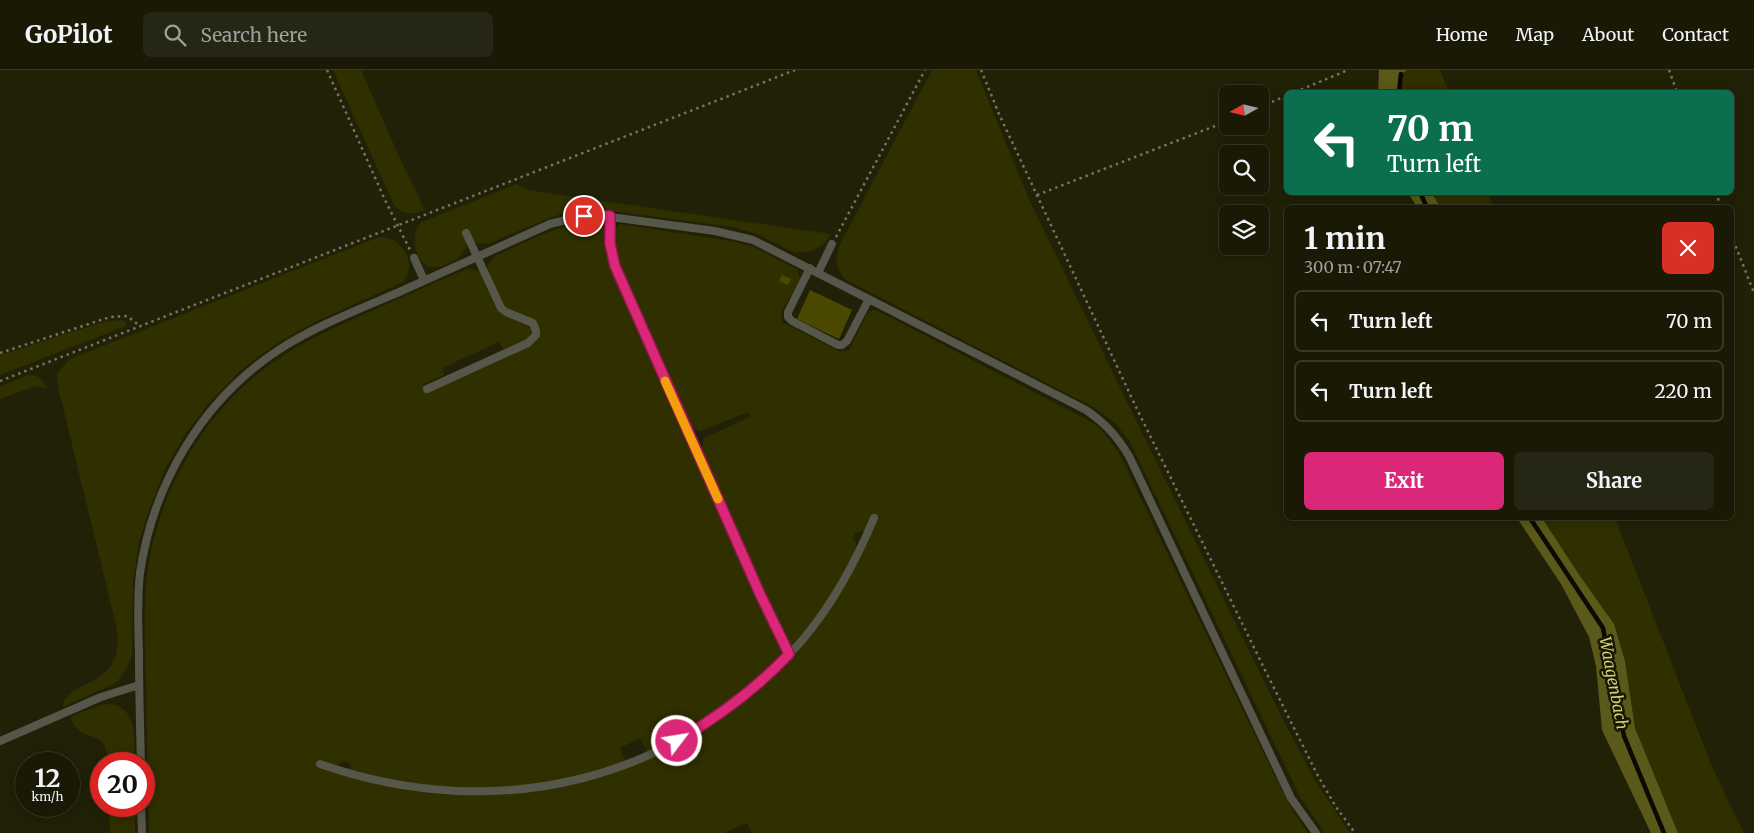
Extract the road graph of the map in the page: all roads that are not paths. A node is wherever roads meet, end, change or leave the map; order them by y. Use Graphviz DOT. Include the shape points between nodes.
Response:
graph roads {
  1 [pos="610,216"];
  2 [pos="466,233"];
  3 [pos="832,244"];
  4 [pos="477,257"];
  5 [pos="414,258"];
  6 [pos="810,268"];
  7 [pos="818,273"];
  8 [pos="424,280"];
  9 [pos="869,299"];
  10 [pos="427,389"];
  11 [pos="874,518"];
  12 [pos="789,654"];
  13 [pos="139,685"];
  14 [pos="0,740"];
  15 [pos="141,752"];
  16 [pos="320,764"];
  17 [pos="141,817"];
  18 [pos="142,833"];
  19 [pos="1316,833"];
  1 -- 4 [label="lane" via="565,219"];
  1 -- 6 [label="lane" via="739,236"];
  1 -- 12 [label="lane" via="610,244 615,266"];
  2 -- 4 [label="lane"];
  3 -- 7 [label="lane"];
  4 -- 8 [label="lane"];
  4 -- 10 [label="lane" via="501,308 533,323 535,337"];
  5 -- 8 [label="lane"];
  6 -- 7 [label="lane"];
  6 -- 9 [label="lane" via="788,318 830,341 839,345 845,343"];
  7 -- 9 [label="lane"];
  8 -- 13 [label="lane" via="279,350 232,388 194,433 162,492 144,553 138,596"];
  9 -- 19 [label="lane" via="1086,410 1118,438 1291,798"];
  11 -- 12 [label="lane" via="846,577 816,622"];
  12 -- 16 [label="lane" via="744,696 691,733 640,759 570,782 502,791 436,790 367,779"];
  13 -- 14 [label="lane" via="101,697"];
  13 -- 15 [label="lane"];
  17 -- 18 [label="lane"];
}
